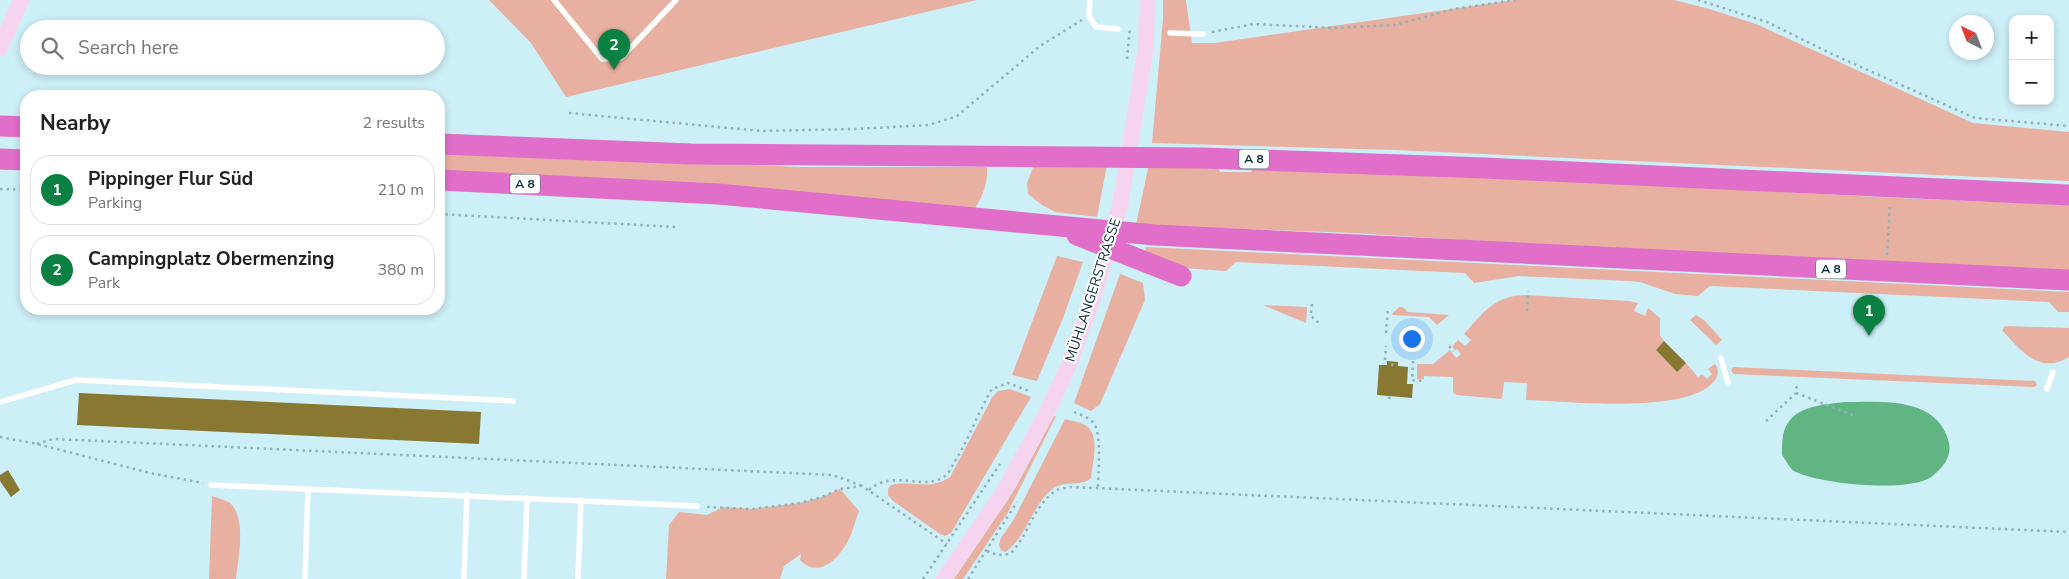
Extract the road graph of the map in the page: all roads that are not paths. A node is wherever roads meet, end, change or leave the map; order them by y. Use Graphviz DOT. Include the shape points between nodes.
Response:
graph roads {
  1 [pos="21,0"];
  2 [pos="554,0"];
  3 [pos="676,0"];
  4 [pos="1090,0"];
  5 [pos="1147,0"];
  6 [pos="1118,29"];
  7 [pos="1170,32"];
  8 [pos="1203,34"];
  9 [pos="0,48"];
  10 [pos="0,126"];
  11 [pos="20,127"];
  12 [pos="445,144"];
  13 [pos="0,159"];
  14 [pos="20,160"];
  15 [pos="445,180"];
  16 [pos="2069,194"];
  17 [pos="1053,226"];
  18 [pos="1181,276"];
  19 [pos="2069,280"];
  20 [pos="1722,358"];
  21 [pos="2053,372"];
  22 [pos="1728,383"];
  23 [pos="2047,390"];
  24 [pos="513,401"];
  25 [pos="0,402"];
  26 [pos="212,484"];
  27 [pos="308,489"];
  28 [pos="467,495"];
  29 [pos="527,498"];
  30 [pos="581,500"];
  31 [pos="697,506"];
  32 [pos="305,579"];
  33 [pos="464,579"];
  34 [pos="524,579"];
  35 [pos="578,579"];
  36 [pos="944,579"];
  1 -- 9 [label="main road"];
  2 -- 3 [label="lane" via="602,59 621,58"];
  4 -- 6 [label="lane" via="1089,16 1096,27"];
  5 -- 36 [label="main road, MÜHLANGERSTRASSE" via="1146,47 1138,107 1120,206 1093,298 1069,365 1045,416 1000,496"];
  7 -- 8 [label="lane"];
  10 -- 11 [label="highway"];
  12 -- 16 [label="highway, A 8" via="691,154 1213,158"];
  13 -- 14 [label="highway"];
  15 -- 17 [label="highway, A 8" via="718,194"];
  17 -- 18 [label="highway"];
  17 -- 19 [label="highway, A 8" via="1184,237"];
  20 -- 22 [label="lane"];
  21 -- 23 [label="lane"];
  24 -- 25 [label="lane" via="76,380"];
  26 -- 27 [label="lane"];
  27 -- 28 [label="lane"];
  27 -- 32 [label="lane"];
  28 -- 29 [label="lane"];
  28 -- 33 [label="lane"];
  29 -- 30 [label="lane"];
  29 -- 34 [label="lane"];
  30 -- 31 [label="lane"];
  30 -- 35 [label="lane"];
}
